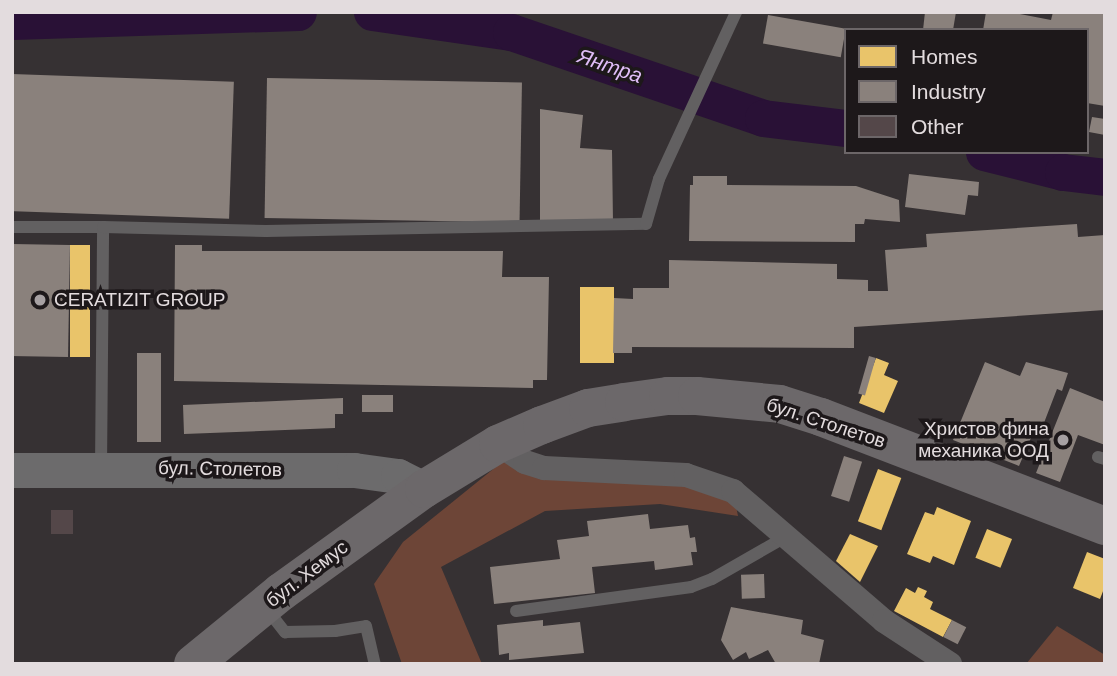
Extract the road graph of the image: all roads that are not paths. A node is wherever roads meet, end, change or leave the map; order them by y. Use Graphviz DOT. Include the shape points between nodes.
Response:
graph roads {
  1 [pos="736,12"];
  2 [pos="12,227"];
  3 [pos="103,227"];
  4 [pos="498,444"];
  5 [pos="101,469"];
  6 [pos="12,470"];
  7 [pos="424,489"];
  8 [pos="1105,526"];
  9 [pos="787,536"];
  10 [pos="264,605"];
  11 [pos="516,611"];
  12 [pos="198,662"];
  13 [pos="375,664"];
  14 [pos="950,664"];
  1 -- 3 [label="lane" via="659,179 646,224 266,231"];
  2 -- 3 [label="lane"];
  3 -- 5 [label="lane"];
  4 -- 7 [label="main road, бул. Столетов"];
  4 -- 8 [label="main road, бул. Столетов" via="588,408 668,396 739,398 821,417"];
  4 -- 9 [label="street" via="544,468 656,472 713,482 733,491"];
  5 -- 6 [label="main road, бул. Столетов"];
  5 -- 7 [label="main road, бул. Столетов" via="354,470 398,476"];
  7 -- 10 [label="main road, бул. Хемус"];
  9 -- 11 [label="lane" via="691,587"];
  9 -- 14 [label="street" via="884,621"];
  10 -- 12 [label="main road, бул. Хемус"];
  10 -- 13 [label="lane" via="285,632 366,626"];
}
